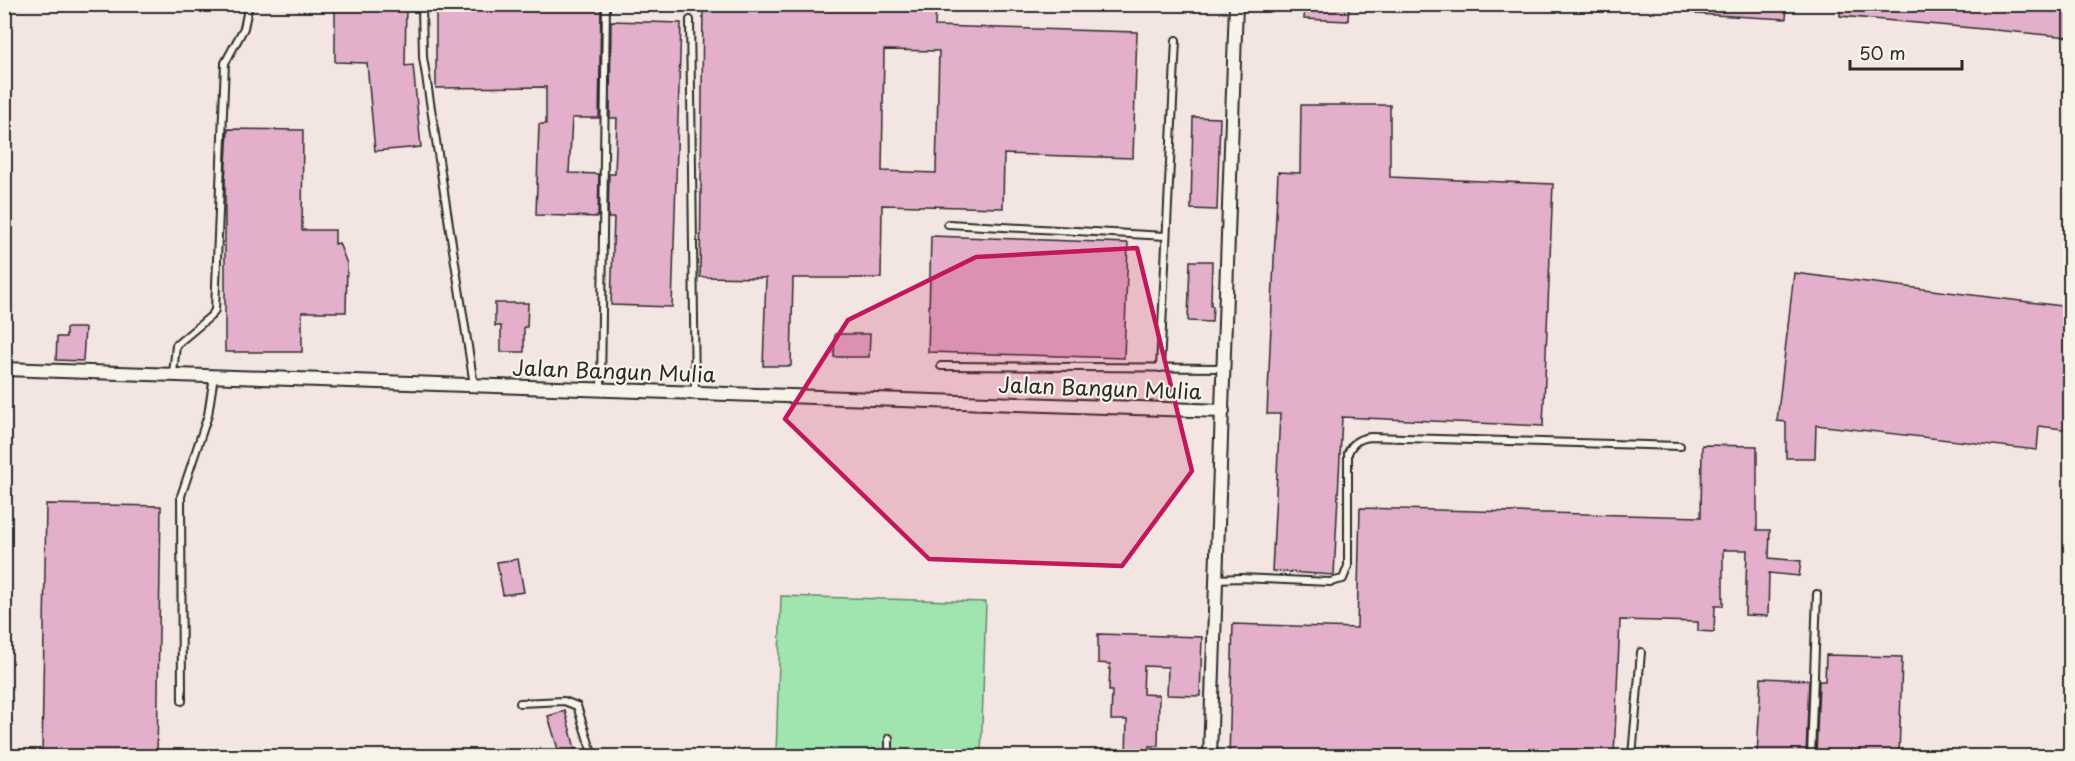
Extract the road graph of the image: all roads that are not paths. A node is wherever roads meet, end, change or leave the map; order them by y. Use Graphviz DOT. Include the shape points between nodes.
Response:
graph roads {
  1 [pos="249,4"];
  2 [pos="422,4"];
  3 [pos="606,4"];
  4 [pos="1236,4"];
  5 [pos="690,20"];
  6 [pos="1176,40"];
  7 [pos="948,224"];
  8 [pos="1166,236"];
  9 [pos="941,366"];
  10 [pos="1160,368"];
  11 [pos="1225,368"];
  12 [pos="4,369"];
  13 [pos="173,374"];
  14 [pos="214,376"];
  15 [pos="474,385"];
  16 [pos="601,390"];
  17 [pos="695,393"];
  18 [pos="1223,411"];
  19 [pos="1680,446"];
  20 [pos="1216,579"];
  21 [pos="1817,594"];
  22 [pos="1641,652"];
  23 [pos="182,701"];
  24 [pos="519,704"];
  25 [pos="889,738"];
  26 [pos="593,756"];
  27 [pos="889,756"];
  28 [pos="1210,756"];
  29 [pos="1632,756"];
  30 [pos="1811,756"];
  1 -- 13 [label="lane" via="244,28 225,63 216,302 212,315 176,345"];
  2 -- 15 [label="lane" via="423,57"];
  3 -- 16 [label="lane"];
  4 -- 11 [label="street"];
  5 -- 17 [label="lane"];
  6 -- 8 [label="lane"];
  7 -- 8 [label="lane"];
  8 -- 10 [label="lane"];
  9 -- 10 [label="lane"];
  10 -- 11 [label="lane"];
  11 -- 18 [label="street"];
  12 -- 13 [label="street, Jalan Bangun Mulia"];
  13 -- 14 [label="street, Jalan Bangun Mulia"];
  14 -- 15 [label="street, Jalan Bangun Mulia"];
  14 -- 23 [label="lane" via="208,415 180,506"];
  15 -- 16 [label="street, Jalan Bangun Mulia"];
  16 -- 17 [label="street, Jalan Bangun Mulia"];
  17 -- 18 [label="street, Jalan Bangun Mulia"];
  18 -- 20 [label="street"];
  19 -- 20 [label="lane" via="1359,439 1348,453 1348,566 1343,579"];
  20 -- 28 [label="street"];
  21 -- 30 [label="lane"];
  22 -- 29 [label="lane"];
  24 -- 26 [label="lane" via="564,701 577,706"];
  25 -- 27 [label="lane"];
}
